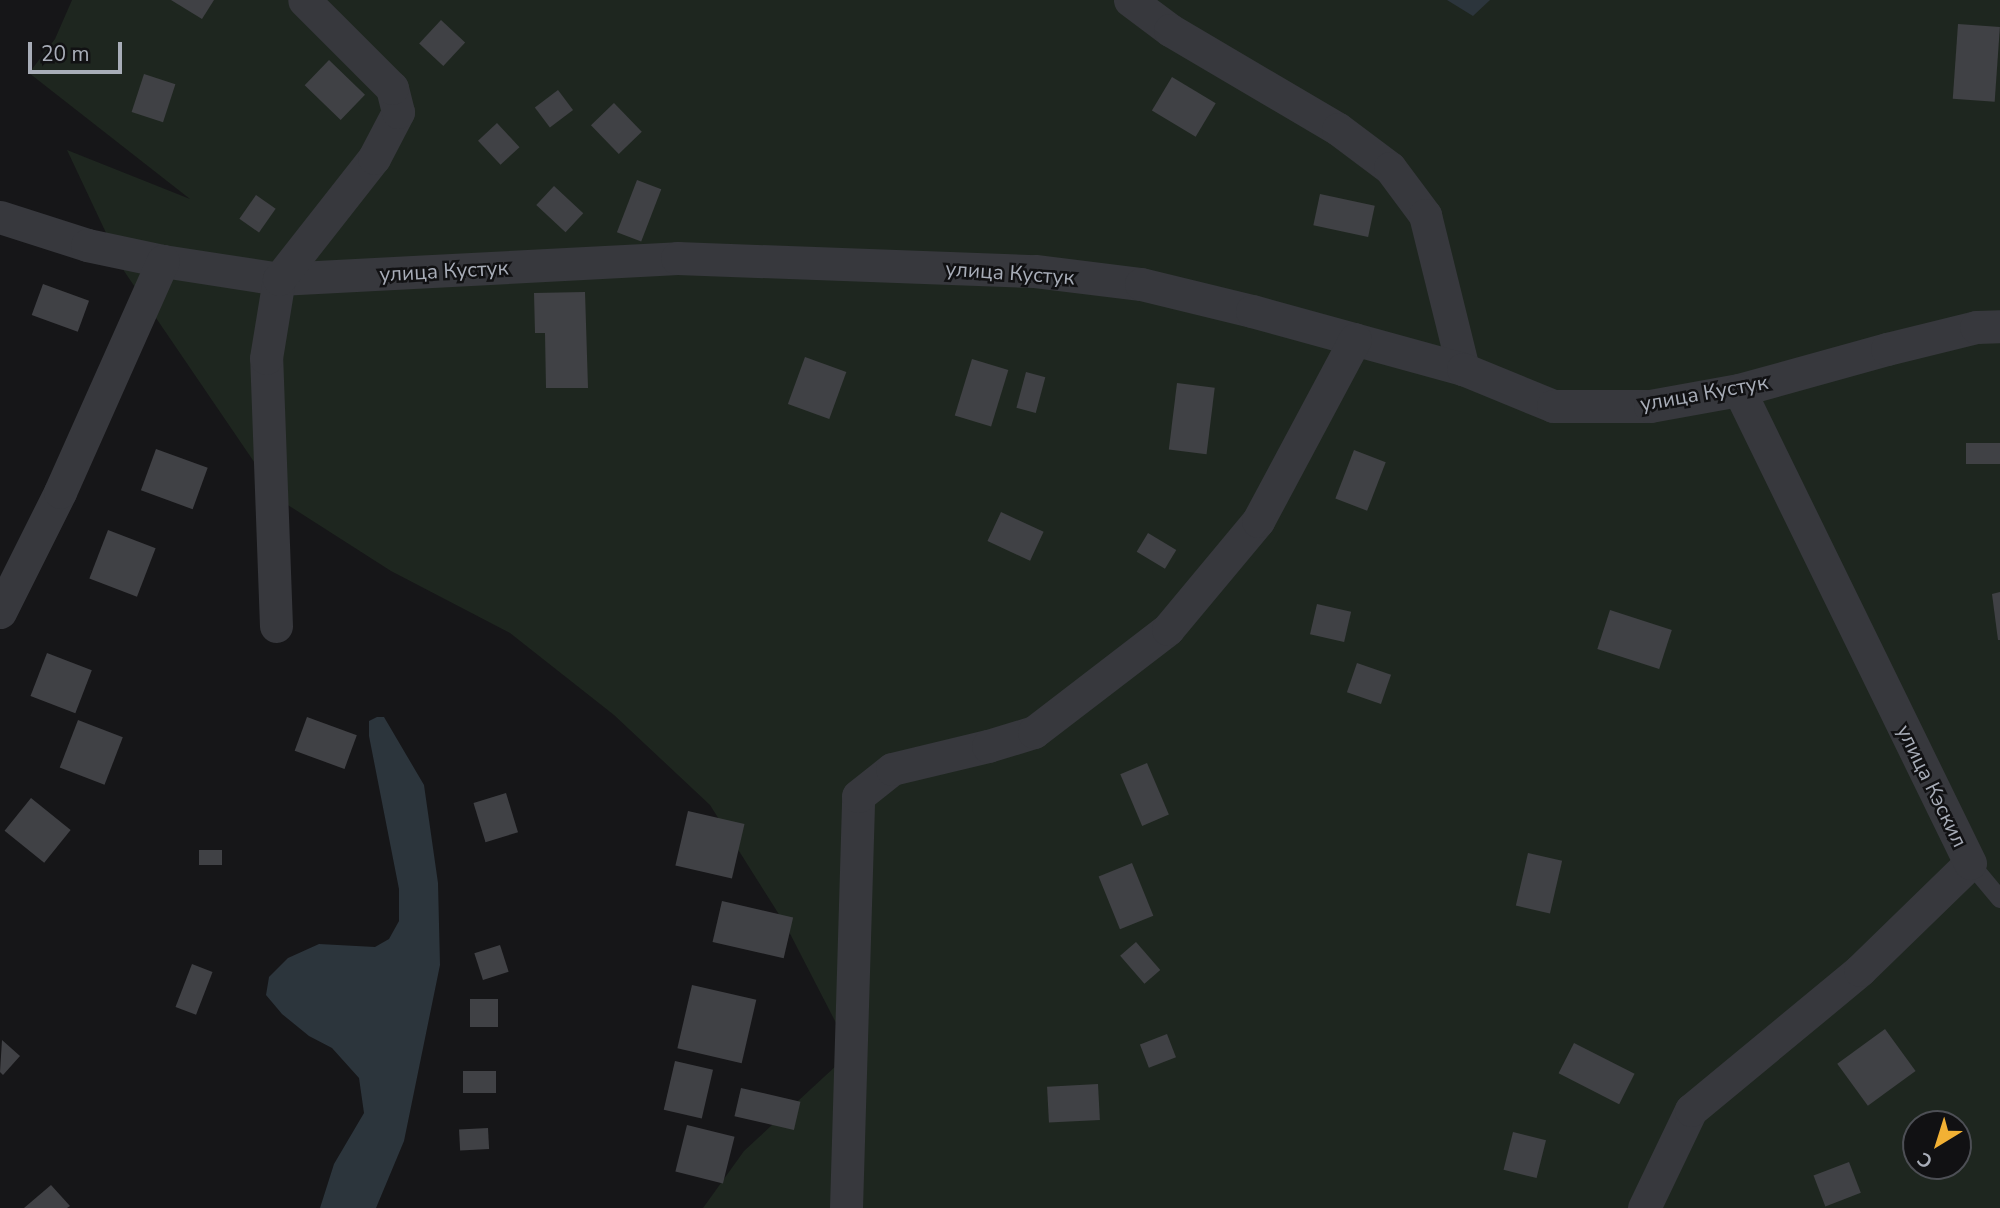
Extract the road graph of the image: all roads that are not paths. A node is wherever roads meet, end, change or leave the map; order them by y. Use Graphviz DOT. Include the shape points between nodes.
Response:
graph roads {
  1 [pos="304,0"];
  2 [pos="1130,0"];
  3 [pos="0,217"];
  4 [pos="163,261"];
  5 [pos="279,279"];
  6 [pos="2000,326"];
  7 [pos="1354,339"];
  8 [pos="1462,369"];
  9 [pos="1739,390"];
  10 [pos="0,612"];
  11 [pos="276,626"];
  12 [pos="1970,863"];
  13 [pos="2000,899"];
  14 [pos="846,1208"];
  15 [pos="1644,1208"];
  1 -- 5 [label="street" via="393,88 398,112 374,158"];
  2 -- 8 [label="street" via="1170,30 1338,129 1390,168 1425,215"];
  3 -- 4 [label="street, улица Кустук" via="87,245"];
  4 -- 5 [label="street, улица Кустук"];
  4 -- 10 [label="street" via="60,492"];
  5 -- 7 [label="street, улица Кустук" via="677,258 1035,271 1141,284"];
  5 -- 11 [label="street" via="265,358"];
  6 -- 9 [label="street, улица Кустук" via="1976,327"];
  7 -- 8 [label="street, улица Кустук"];
  7 -- 14 [label="street" via="1258,521 1168,629 1034,732 892,769 858,796"];
  8 -- 9 [label="street, улица Кустук" via="1553,406 1650,406"];
  9 -- 12 [label="street, улица Кэскил"];
  12 -- 13 [label="lane"];
  12 -- 15 [label="street, улица Кэскил" via="1860,970 1691,1110"];
}
